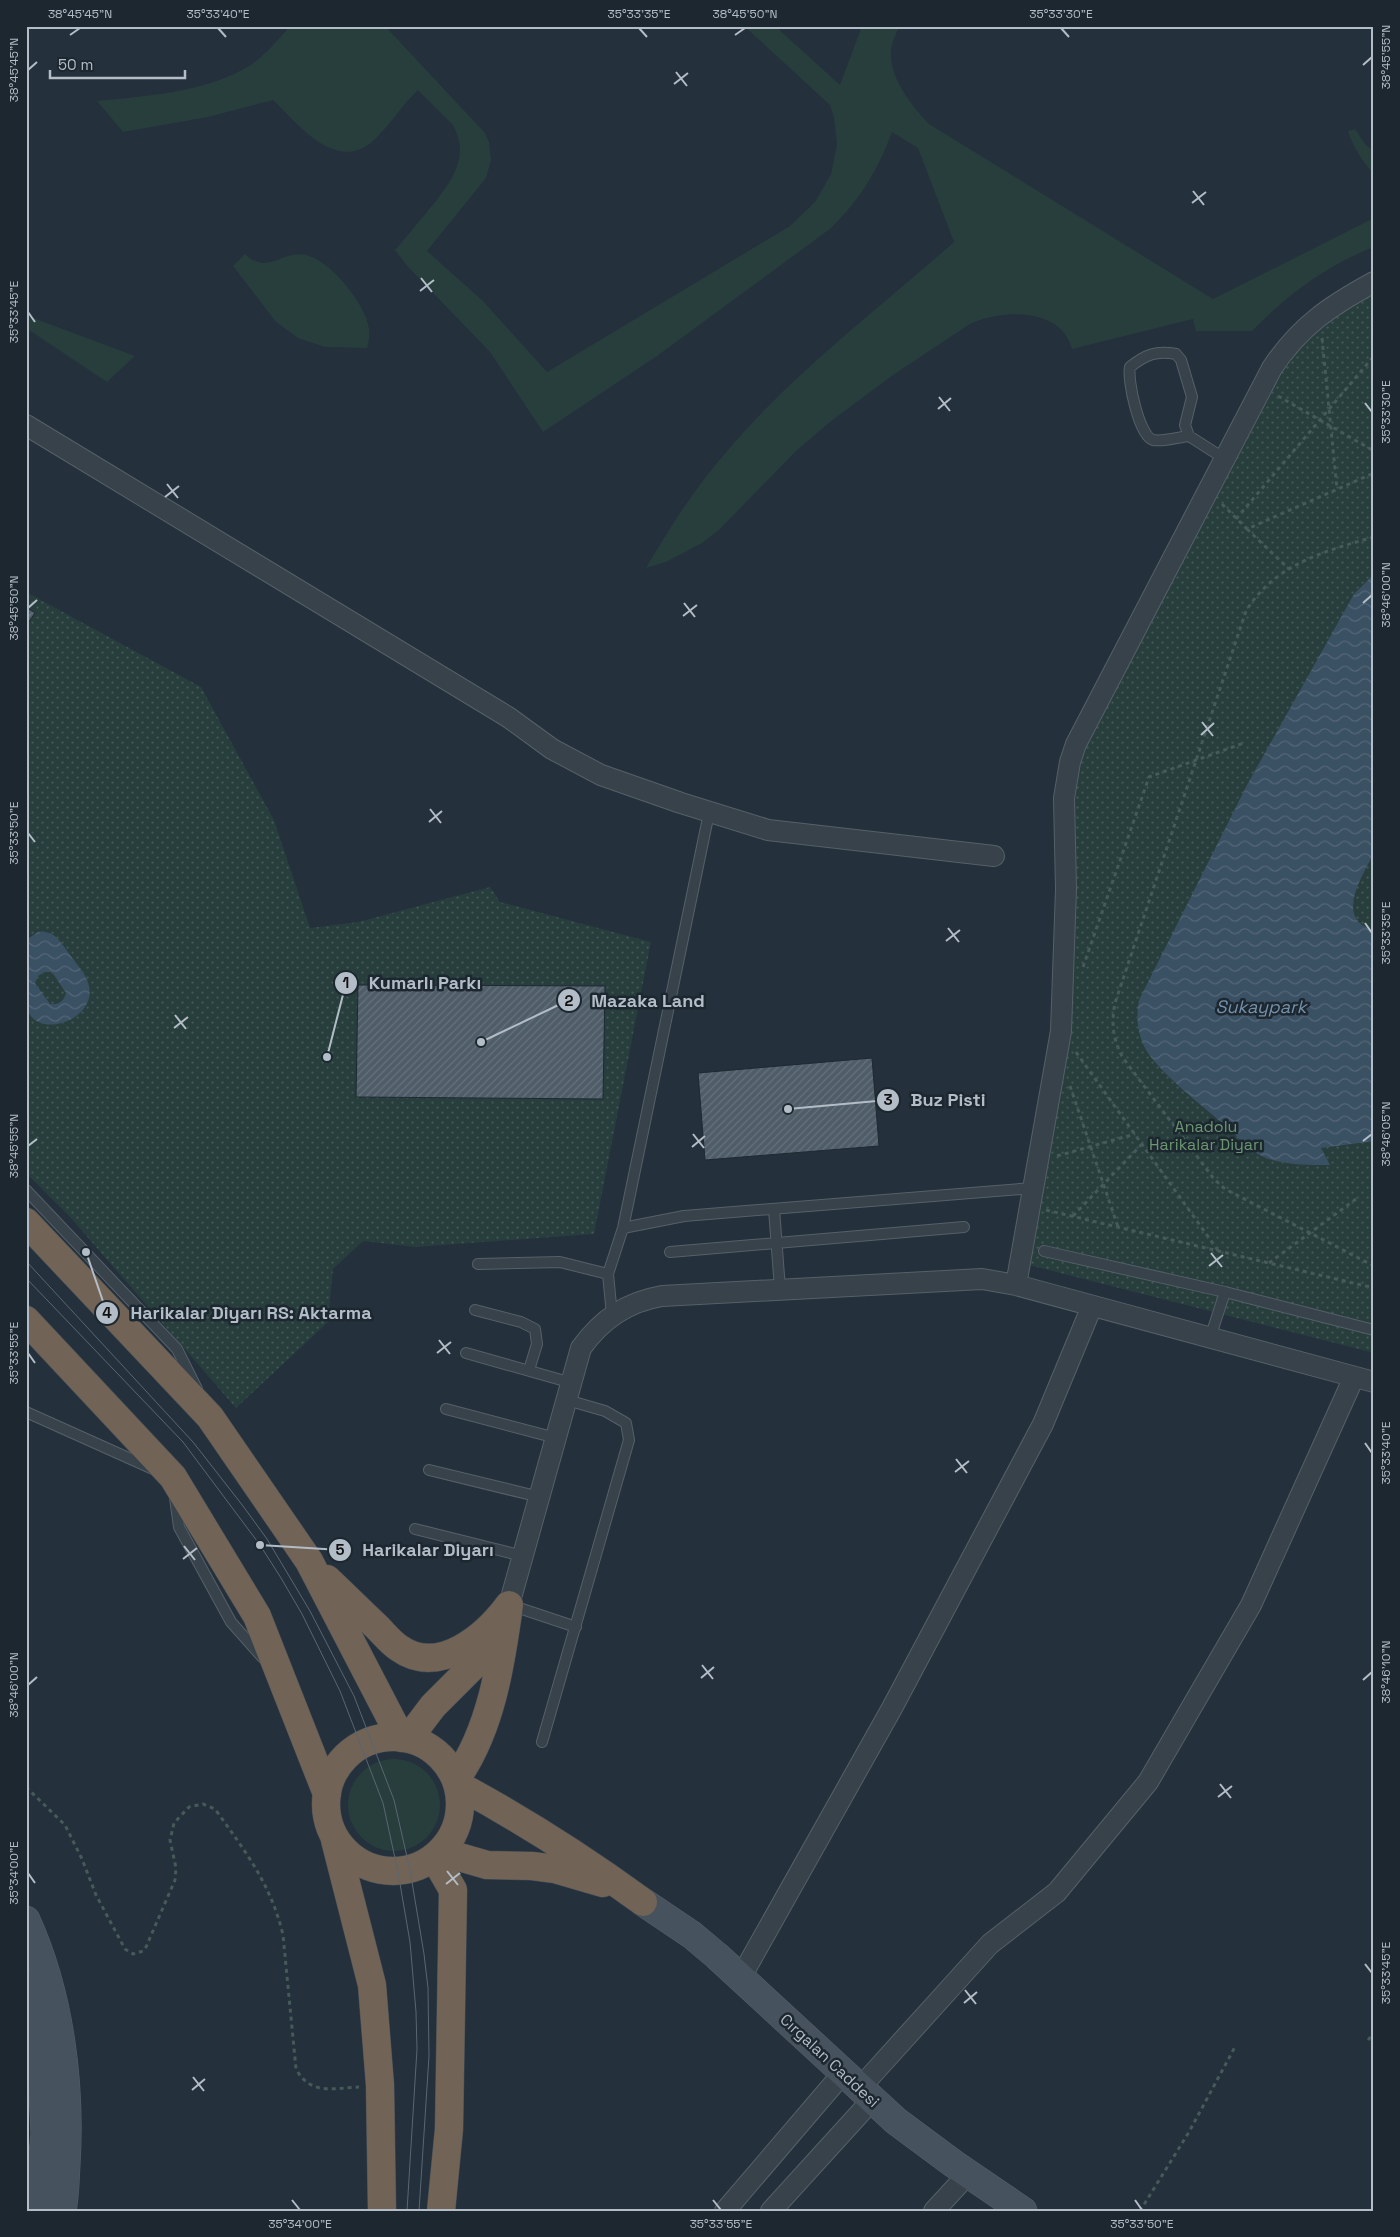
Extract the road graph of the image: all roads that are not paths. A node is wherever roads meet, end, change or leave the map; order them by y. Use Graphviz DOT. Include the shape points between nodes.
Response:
graph roads {
  1 [pos="1374,282"];
  2 [pos="26,425"];
  3 [pos="1189,436"];
  4 [pos="1225,459"];
  5 [pos="709,813"];
  6 [pos="994,856"];
  7 [pos="26,1190"];
  8 [pos="1031,1197"];
  9 [pos="774,1208"];
  10 [pos="26,1222"];
  11 [pos="964,1227"];
  12 [pos="623,1228"];
  13 [pos="777,1244"];
  14 [pos="1044,1251"];
  15 [pos="670,1252"];
  16 [pos="478,1264"];
  17 [pos="608,1274"];
  18 [pos="1016,1285"];
  19 [pos="780,1289"];
  20 [pos="1224,1292"];
  21 [pos="1092,1306"];
  22 [pos="475,1310"];
  23 [pos="612,1315"];
  24 [pos="26,1320"];
  25 [pos="1374,1330"];
  26 [pos="1210,1338"];
  27 [pos="466,1353"];
  28 [pos="529,1370"];
  29 [pos="1354,1376"];
  30 [pos="1374,1382"];
  31 [pos="569,1392"];
  32 [pos="446,1409"];
  33 [pos="26,1412"];
  34 [pos="210,1417"];
  35 [pos="556,1438"];
  36 [pos="429,1470"];
  37 [pos="172,1477"];
  38 [pos="540,1497"];
  39 [pos="415,1529"];
  40 [pos="523,1556"];
  41 [pos="309,1561"];
  42 [pos="509,1605"];
  43 [pos="576,1627"];
  44 [pos="404,1738"];
  45 [pos="542,1742"];
  46 [pos="457,1782"];
  47 [pos="327,1794"];
  48 [pos="335,1838"];
  49 [pos="438,1854"];
  50 [pos="642,1902"];
  51 [pos="26,1920"];
  52 [pos="741,1977"];
  53 [pos="26,1983"];
  54 [pos="858,2087"];
  55 [pos="968,2174"];
  56 [pos="36,2211"];
  57 [pos="62,2211"];
  58 [pos="382,2211"];
  59 [pos="442,2211"];
  60 [pos="725,2211"];
  61 [pos="771,2211"];
  62 [pos="934,2211"];
  63 [pos="1023,2211"];
  1 -- 4 [label="street" via="1320,314 1284,350"];
  2 -- 5 [label="street" via="508,717 575,763"];
  3 -- 3 [label="lane" via="1185,426 1192,397 1181,360 1176,354 1166,352 1144,356 1130,367 1128,376 1147,436 1154,440"];
  3 -- 4 [label="lane"];
  4 -- 8 [label="street" via="1084,727 1070,762 1064,798 1066,889 1061,1031"];
  5 -- 6 [label="street" via="768,830"];
  5 -- 12 [label="lane"];
  7 -- 34 [label="lane" via="178,1349"];
  8 -- 9 [label="lane"];
  8 -- 18 [label="street"];
  9 -- 12 [label="lane" via="684,1216"];
  9 -- 13 [label="lane"];
  10 -- 34 [label="highway"];
  11 -- 13 [label="lane"];
  12 -- 17 [label="lane"];
  13 -- 15 [label="lane"];
  13 -- 19 [label="lane"];
  14 -- 20 [label="lane"];
  16 -- 17 [label="lane" via="560,1262"];
  17 -- 23 [label="lane"];
  18 -- 19 [label="street" via="982,1279"];
  18 -- 21 [label="street"];
  19 -- 23 [label="street" via="662,1296 636,1302"];
  20 -- 25 [label="lane"];
  20 -- 26 [label="lane"];
  21 -- 26 [label="street"];
  21 -- 52 [label="street" via="1043,1424 892,1708"];
  22 -- 28 [label="lane" via="535,1329 537,1344"];
  23 -- 31 [label="street" via="581,1348"];
  24 -- 37 [label="highway"];
  26 -- 29 [label="street"];
  27 -- 28 [label="lane"];
  28 -- 31 [label="lane"];
  29 -- 30 [label="street"];
  29 -- 54 [label="street" via="1251,1604 1148,1782 1057,1892 990,1944"];
  31 -- 35 [label="street"];
  31 -- 43 [label="lane" via="626,1423 629,1440"];
  32 -- 35 [label="lane"];
  33 -- 37 [label="lane"];
  34 -- 41 [label="highway"];
  35 -- 38 [label="street"];
  36 -- 38 [label="lane"];
  37 -- 47 [label="highway" via="257,1616"];
  38 -- 40 [label="street"];
  39 -- 40 [label="lane"];
  40 -- 42 [label="street"];
  41 -- 42 [label="highway" via="398,1648 416,1656 436,1657 460,1649 486,1632"];
  41 -- 44 [label="highway"];
  42 -- 43 [label="lane"];
  42 -- 44 [label="highway" via="491,1643 478,1660"];
  42 -- 46 [label="highway" via="498,1673 486,1715 470,1759"];
  43 -- 45 [label="lane"];
  44 -- 46 [label="highway" via="432,1749 444,1759"];
  44 -- 47 [label="highway" via="370,1741 351,1752 335,1771"];
  46 -- 49 [label="highway" via="460,1815 454,1835"];
  46 -- 50 [label="highway" via="567,1849"];
  47 -- 48 [label="highway" via="326,1809"];
  48 -- 49 [label="highway" via="353,1858 377,1870 410,1870"];
  48 -- 58 [label="highway" via="372,1985 380,2085"];
  49 -- 50 [label="highway" via="487,1865 532,1866 578,1874"];
  49 -- 59 [label="highway" via="453,1890 449,2128"];
  50 -- 52 [label="street, Cırgalan Caddesi" via="692,1936"];
  51 -- 57 [label="street" via="42,1963 64,2063 67,2136"];
  52 -- 54 [label="street, Cırgalan Caddesi"];
  53 -- 56 [label="street" via="42,2068 45,2134"];
  54 -- 55 [label="street, Cırgalan Caddesi" via="926,2144"];
  54 -- 60 [label="street"];
  54 -- 61 [label="street"];
  55 -- 62 [label="street"];
  55 -- 63 [label="street, Cırgalan Caddesi"];
}
